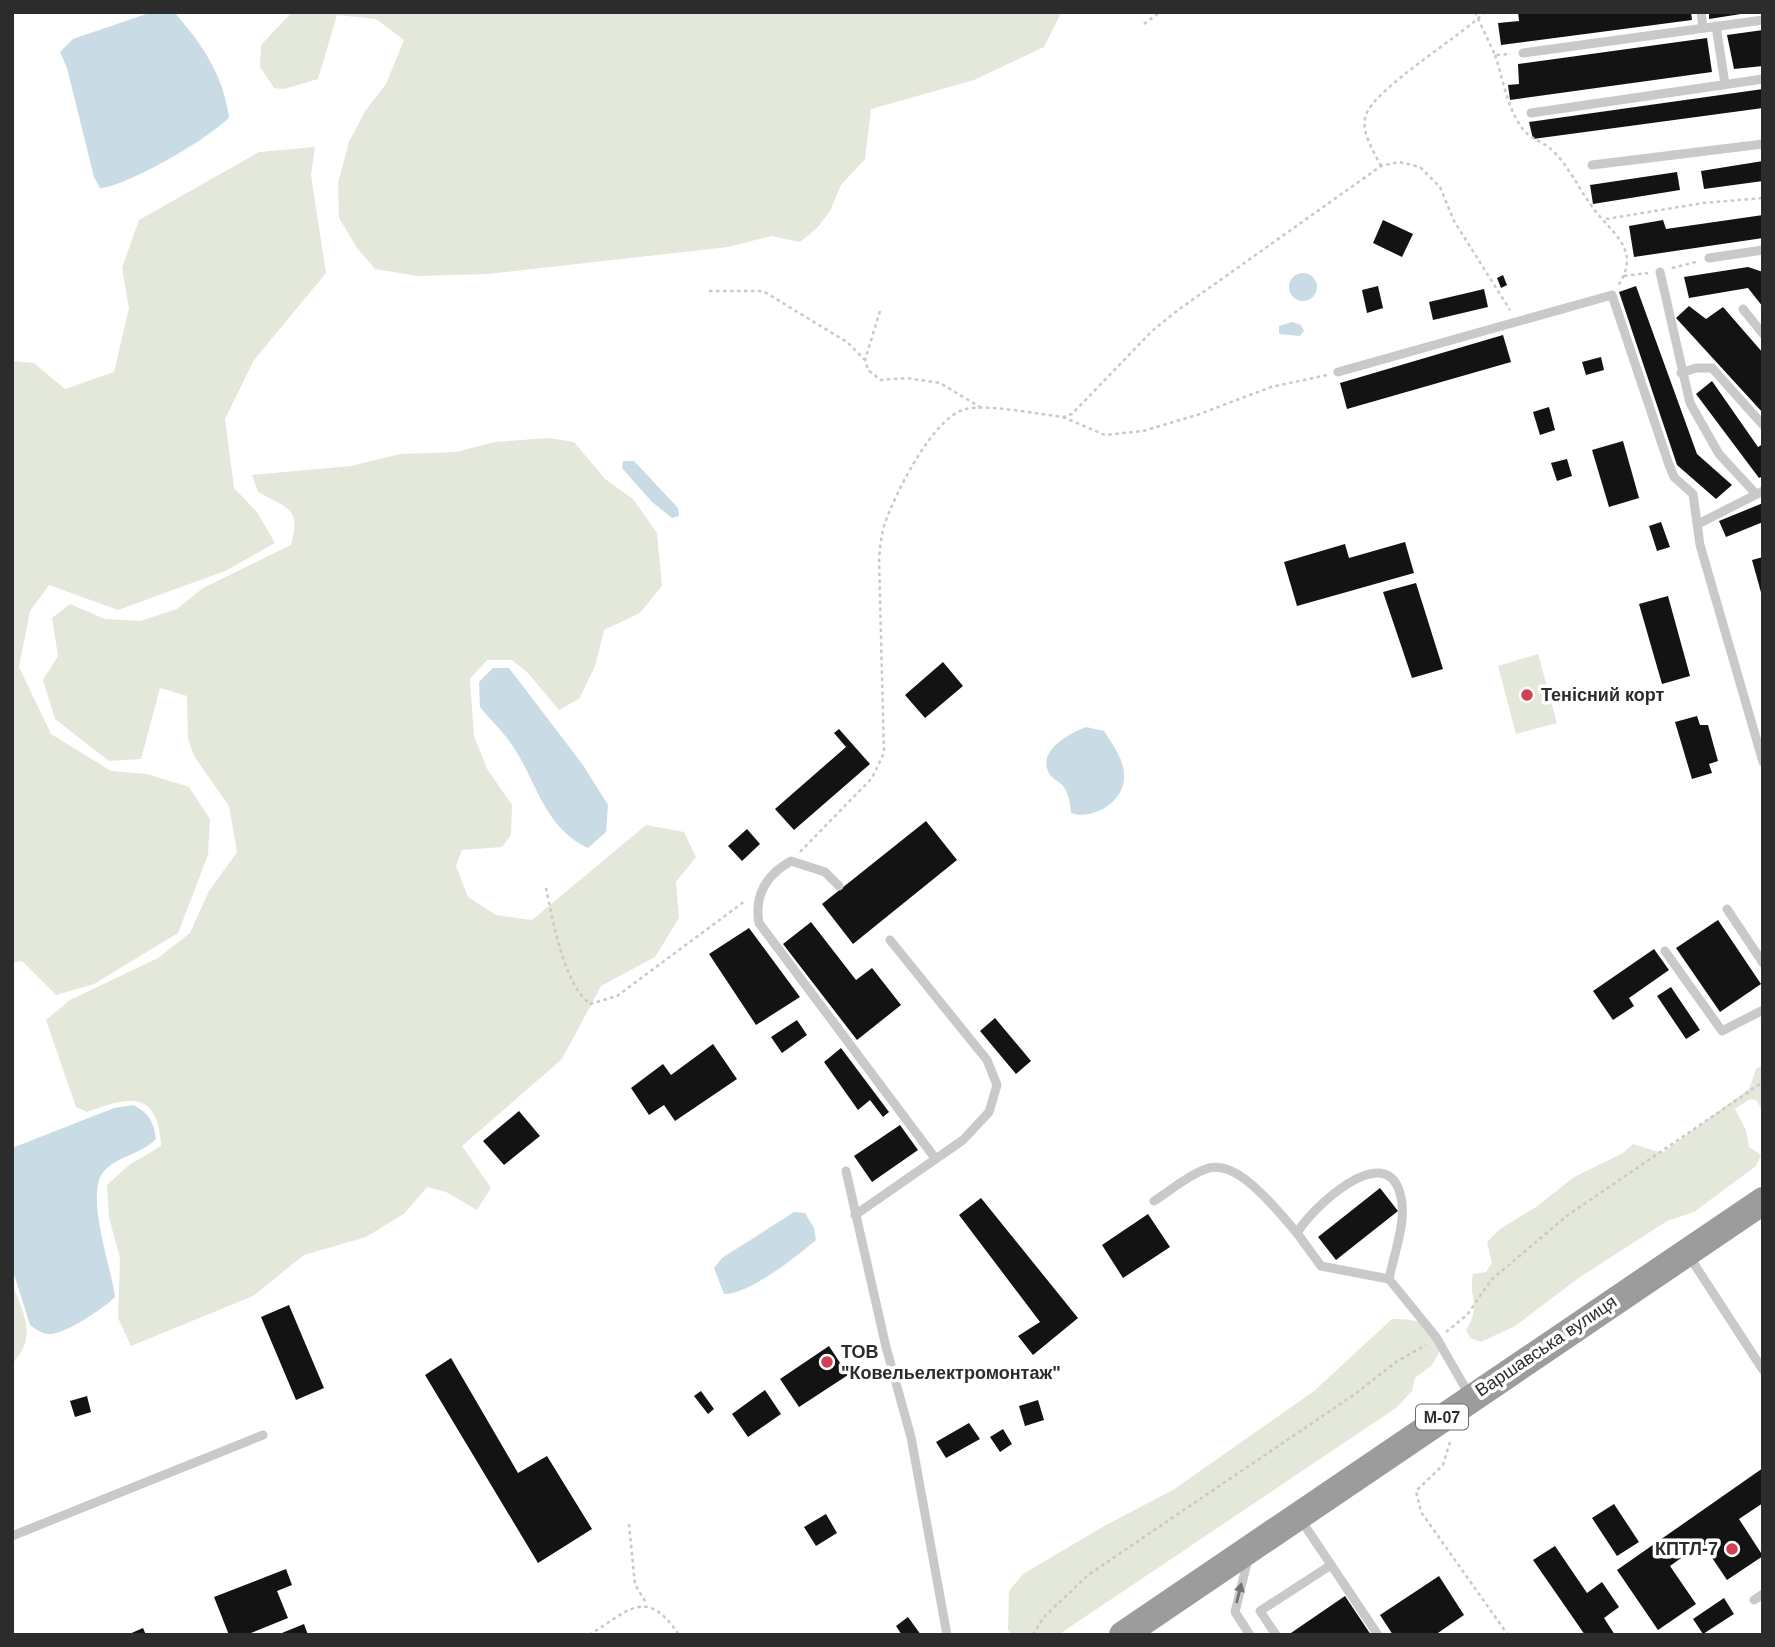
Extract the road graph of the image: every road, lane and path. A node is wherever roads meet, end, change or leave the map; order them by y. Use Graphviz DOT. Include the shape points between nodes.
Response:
graph roads {
  1 [pos="1160,12"];
  2 [pos="1475,12"];
  3 [pos="1485,12"];
  4 [pos="1700,12"];
  5 [pos="1478,19"];
  6 [pos="1763,20"];
  7 [pos="1144,24"];
  8 [pos="1716,26"];
  9 [pos="1703,28"];
  10 [pos="1523,53"];
  11 [pos="1495,55"];
  12 [pos="1763,79"];
  13 [pos="1725,84"];
  14 [pos="1531,113"];
  15 [pos="1763,144"];
  16 [pos="1592,165"];
  17 [pos="1381,166"];
  18 [pos="1763,198"];
  19 [pos="1606,219"];
  20 [pos="1763,250"];
  21 [pos="1709,258"];
  22 [pos="1660,272"];
  23 [pos="1624,276"];
  24 [pos="709,291"];
  25 [pos="1612,295"];
  26 [pos="1743,309"];
  27 [pos="880,311"];
  28 [pos="1518,321"];
  29 [pos="1763,334"];
  30 [pos="865,360"];
  31 [pos="1338,372"];
  32 [pos="1681,373"];
  33 [pos="980,407"];
  34 [pos="1063,417"];
  35 [pos="1763,425"];
  36 [pos="1759,493"];
  37 [pos="1698,524"];
  38 [pos="1763,762"];
  39 [pos="790,861"];
  40 [pos="839,886"];
  41 [pos="547,888"];
  42 [pos="758,896"];
  43 [pos="1727,909"];
  44 [pos="890,940"];
  45 [pos="1665,951"];
  46 [pos="1763,963"];
  47 [pos="1763,1010"];
  48 [pos="1763,1082"];
  49 [pos="936,1158"];
  50 [pos="846,1171"];
  51 [pos="1154,1201"];
  52 [pos="1763,1201"];
  53 [pos="855,1215"];
  54 [pos="1297,1233"];
  55 [pos="1687,1252"];
  56 [pos="1389,1279"];
  57 [pos="1436,1337"];
  58 [pos="1763,1370"];
  59 [pos="1471,1398"];
  60 [pos="262,1435"];
  61 [pos="1451,1438"];
  62 [pos="1298,1516"];
  63 [pos="629,1524"];
  64 [pos="12,1536"];
  65 [pos="1250,1548"];
  66 [pos="1331,1565"];
  67 [pos="647,1605"];
  68 [pos="589,1635"];
  69 [pos="679,1635"];
  70 [pos="947,1635"];
  71 [pos="1033,1635"];
  72 [pos="1123,1635"];
  73 [pos="1250,1635"];
  74 [pos="1276,1635"];
  75 [pos="1378,1635"];
  76 [pos="1508,1635"];
  1 -- 7 [label="path"];
  2 -- 5 [label="path"];
  3 -- 5 [label="path"];
  4 -- 9 [label="lane"];
  5 -- 11 [label="path"];
  5 -- 17 [label="path" via="1392,87 1366,115 1364,129"];
  6 -- 8 [label="lane"];
  8 -- 9 [label="lane"];
  8 -- 13 [label="lane"];
  9 -- 10 [label="lane"];
  10 -- 11 [label="path"];
  11 -- 19 [label="path" via="1520,126 1533,141 1552,149"];
  12 -- 13 [label="lane"];
  13 -- 14 [label="lane"];
  15 -- 16 [label="lane"];
  17 -- 28 [label="path" via="1399,162 1420,167 1440,187 1477,261"];
  17 -- 34 [label="path" via="1152,331 1079,408"];
  18 -- 19 [label="path"];
  19 -- 23 [label="path" via="1621,239 1626,255"];
  20 -- 21 [label="lane"];
  21 -- 22 [label="path"];
  22 -- 23 [label="path"];
  22 -- 32 [label="lane"];
  23 -- 25 [label="path"];
  24 -- 30 [label="path" via="763,291 847,342"];
  25 -- 28 [label="lane"];
  25 -- 37 [label="lane" via="1668,462 1674,477 1693,494"];
  26 -- 29 [label="lane"];
  27 -- 30 [label="path"];
  28 -- 31 [label="lane"];
  30 -- 33 [label="path" via="868,370 881,380 940,383"];
  31 -- 34 [label="path" via="1271,387 1143,431 1105,435"];
  32 -- 35 [label="lane" via="1712,368"];
  32 -- 36 [label="lane" via="1690,403 1713,446"];
  33 -- 34 [label="path"];
  33 -- 39 [label="path" via="949,416 936,431 894,499 882,531 880,672 885,740 878,768"];
  36 -- 37 [label="lane"];
  37 -- 38 [label="lane" via="1700,545"];
  39 -- 40 [label="lane" via="825,872"];
  39 -- 42 [label="lane" via="766,881"];
  41 -- 42 [label="path" via="556,937 583,999 590,1004 617,996 733,909"];
  42 -- 49 [label="lane" via="759,923 768,939"];
  43 -- 46 [label="lane"];
  44 -- 49 [label="lane" via="987,1060 997,1085 989,1112 963,1140"];
  45 -- 47 [label="lane" via="1722,1031"];
  48 -- 57 [label="path" via="1568,1215 1491,1280 1454,1328"];
  49 -- 53 [label="lane"];
  50 -- 53 [label="lane"];
  51 -- 54 [label="lane" via="1207,1168 1228,1169 1261,1194"];
  52 -- 55 [label="highway, Варшавська вулиця / М-07"];
  53 -- 70 [label="lane" via="911,1437"];
  54 -- 56 [label="lane" via="1321,1266"];
  54 -- 56 [label="lane" via="1306,1217 1362,1174 1391,1178 1400,1191 1403,1211"];
  55 -- 58 [label="lane"];
  55 -- 59 [label="highway, Варшавська вулиця / М-07"];
  56 -- 57 [label="lane"];
  57 -- 59 [label="lane"];
  57 -- 71 [label="path" via="1088,1576 1043,1618"];
  59 -- 62 [label="highway, Варшавська вулиця / М-07"];
  60 -- 64 [label="lane"];
  61 -- 76 [label="path" via="1443,1465 1416,1491 1415,1500"];
  62 -- 65 [label="highway, Варшавська вулиця / М-07"];
  62 -- 66 [label="lane"];
  63 -- 67 [label="path" via="635,1585"];
  65 -- 72 [label="highway, Варшавська вулиця / М-07"];
  73 -- 65 [label="lane, one-way" via="1235,1612"];
  66 -- 74 [label="lane" via="1260,1611"];
  66 -- 75 [label="lane"];
  67 -- 68 [label="path"];
  67 -- 69 [label="path" via="657,1608"];
}
